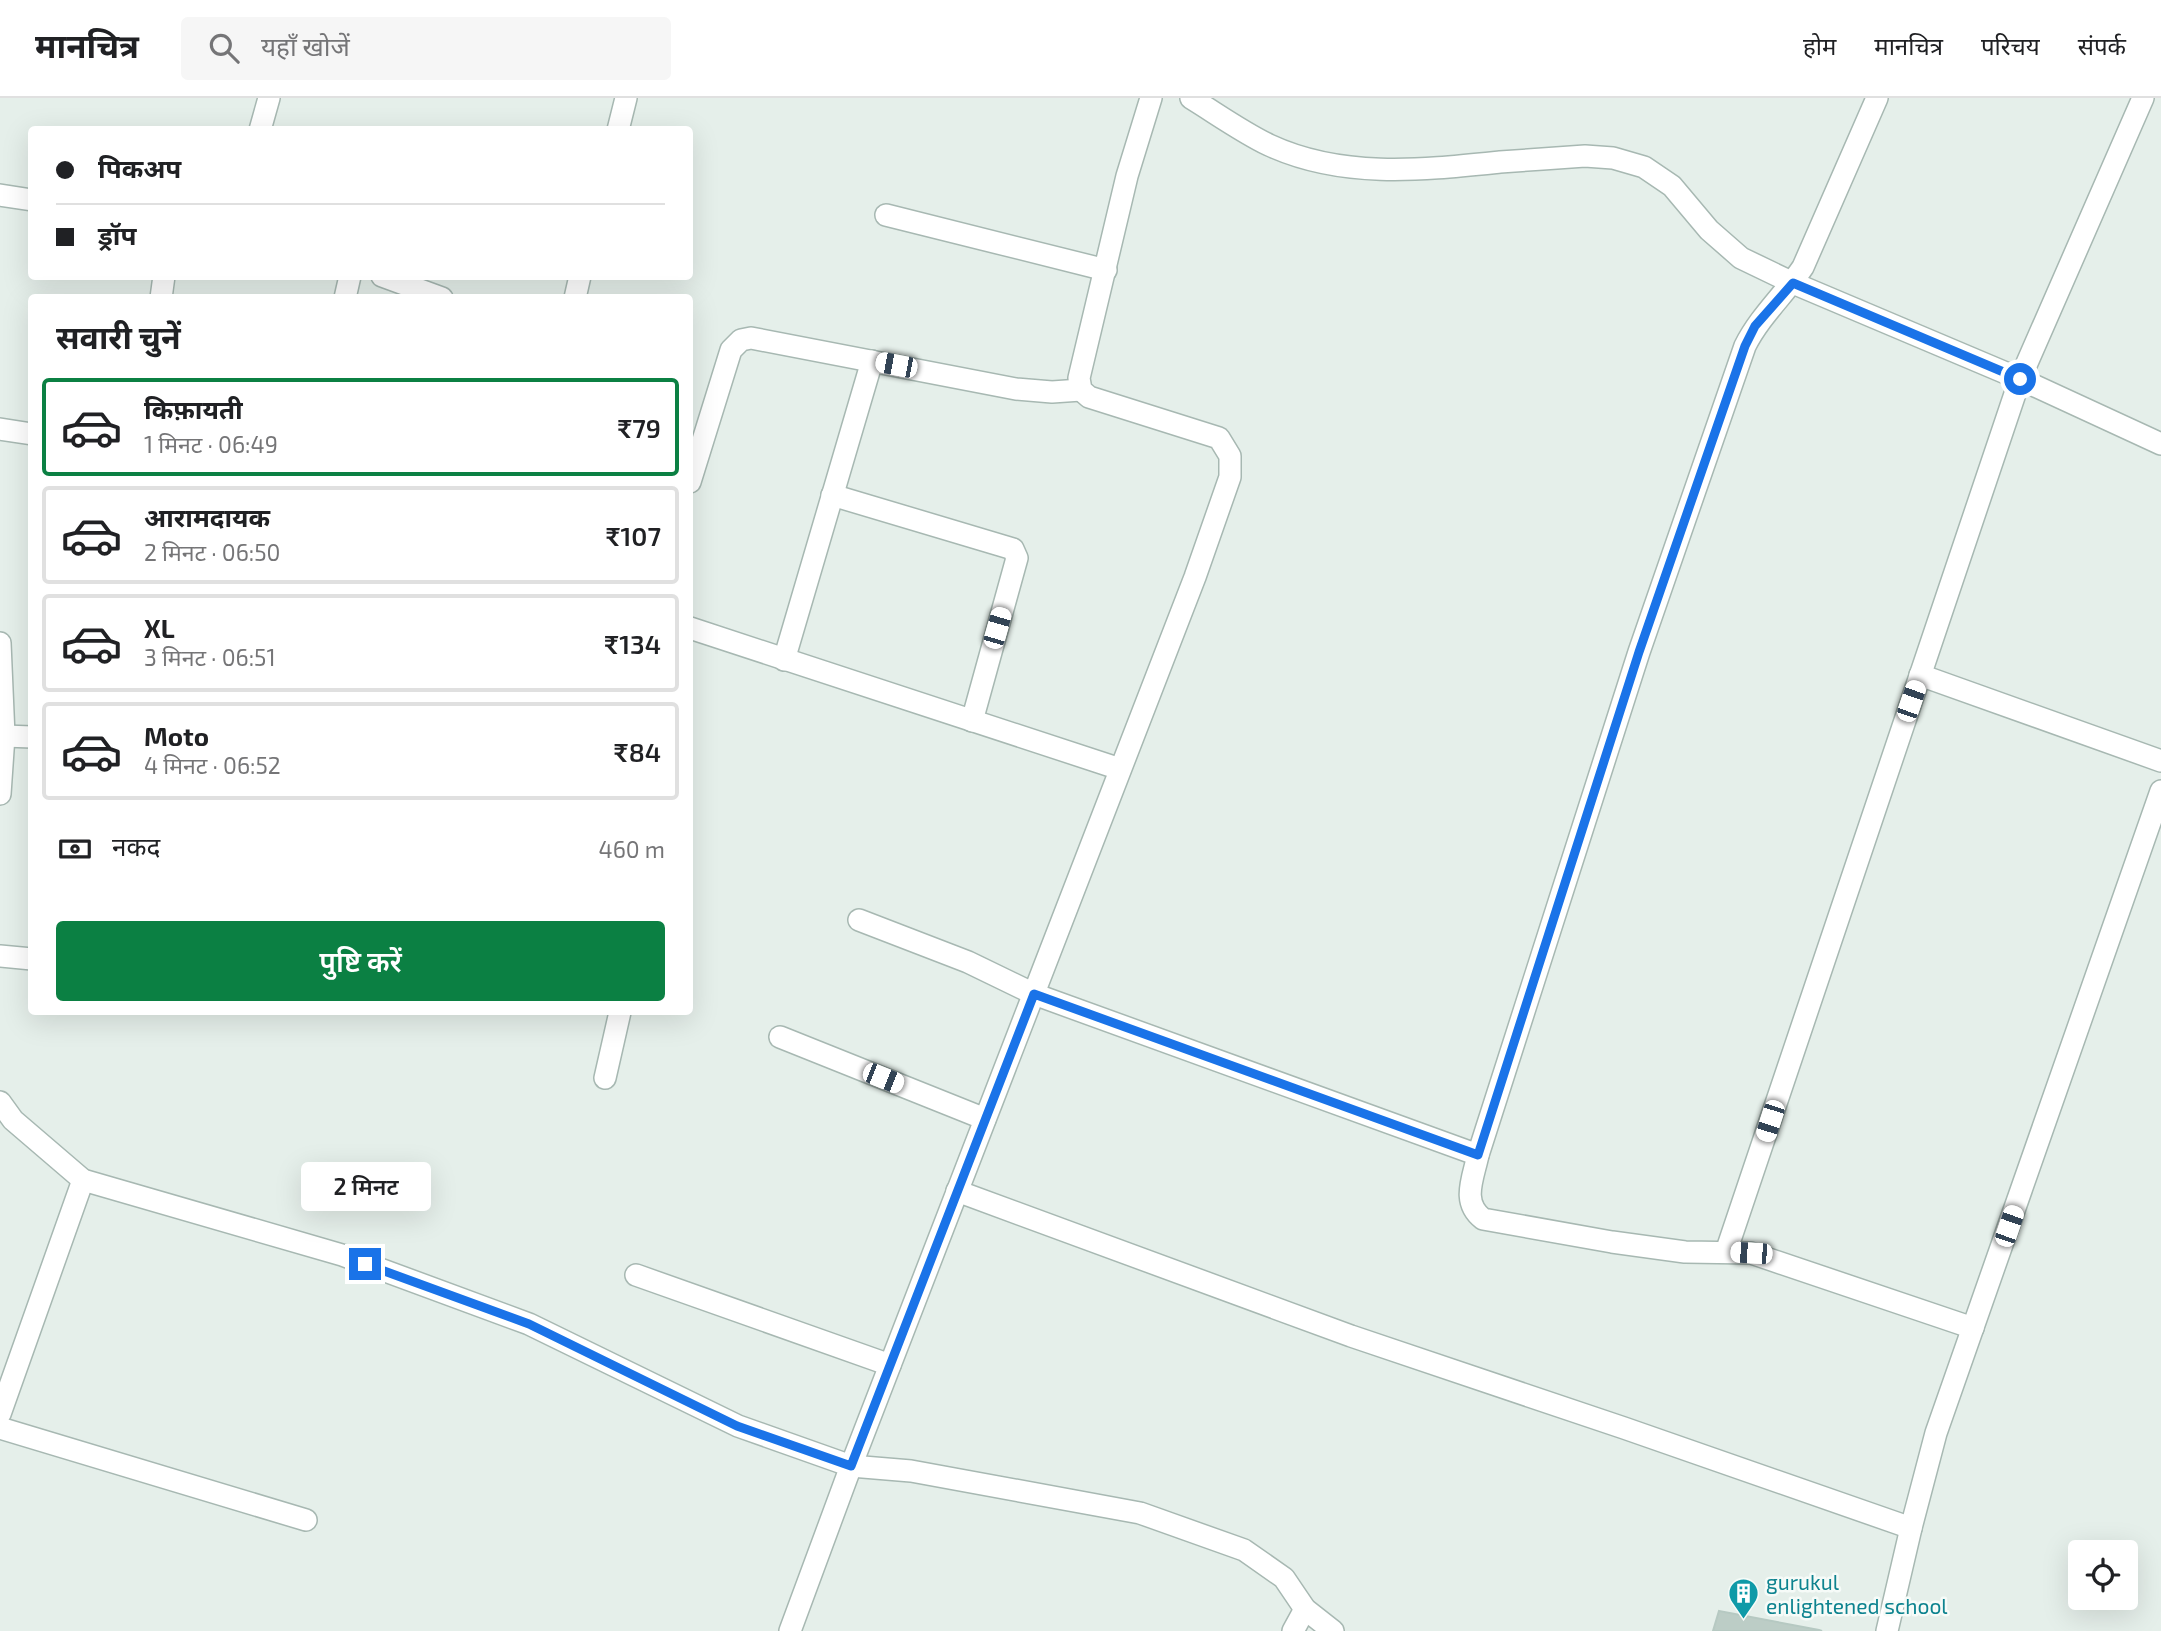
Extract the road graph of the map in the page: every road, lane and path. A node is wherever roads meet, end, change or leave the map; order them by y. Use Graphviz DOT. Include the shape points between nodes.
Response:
graph roads {
  1 [pos="269,98"];
  2 [pos="626,98"];
  3 [pos="1151,98"];
  4 [pos="1191,98"];
  5 [pos="1877,98"];
  6 [pos="2143,98"];
  7 [pos="261,126"];
  8 [pos="619,126"];
  9 [pos="0,195"];
  10 [pos="28,199"];
  11 [pos="886,215"];
  12 [pos="1106,270"];
  13 [pos="393,280"];
  14 [pos="1793,283"];
  15 [pos="431,294"];
  16 [pos="872,360"];
  17 [pos="2020,379"];
  18 [pos="1081,390"];
  19 [pos="0,429"];
  20 [pos="28,432"];
  21 [pos="2161,444"];
  22 [pos="693,472"];
  23 [pos="832,495"];
  24 [pos="693,629"];
  25 [pos="0,643"];
  26 [pos="784,660"];
  27 [pos="1920,675"];
  28 [pos="972,721"];
  29 [pos="4,736"];
  30 [pos="28,737"];
  31 [pos="2161,761"];
  32 [pos="1120,769"];
  33 [pos="2161,791"];
  34 [pos="0,794"];
  35 [pos="859,920"];
  36 [pos="0,956"];
  37 [pos="28,959"];
  38 [pos="1034,994"];
  39 [pos="619,1015"];
  40 [pos="780,1037"];
  41 [pos="605,1078"];
  42 [pos="0,1102"];
  43 [pos="985,1119"];
  44 [pos="1478,1155"];
  45 [pos="83,1180"];
  46 [pos="957,1191"];
  47 [pos="1726,1252"];
  48 [pos="636,1275"];
  49 [pos="1973,1328"];
  50 [pos="890,1365"];
  51 [pos="1,1406"];
  52 [pos="0,1428"];
  53 [pos="851,1466"];
  54 [pos="306,1520"];
  55 [pos="1911,1528"];
  56 [pos="1305,1609"];
  57 [pos="790,1631"];
  58 [pos="1293,1631"];
  59 [pos="1333,1631"];
  60 [pos="1887,1631"];
  1 -- 7 [label="street"];
  2 -- 8 [label="street"];
  3 -- 12 [label="street"];
  4 -- 14 [label="street" via="1271,146 1320,162 1412,170 1585,156 1644,167 1672,186 1709,230 1741,258"];
  5 -- 14 [label="street"];
  6 -- 17 [label="street"];
  9 -- 10 [label="street"];
  11 -- 12 [label="street"];
  12 -- 18 [label="street" via="1079,378"];
  13 -- 15 [label="street"];
  14 -- 17 [label="street"];
  14 -- 44 [label="street" via="1755,326 1745,346 1639,652"];
  16 -- 18 [label="street" via="1016,388"];
  16 -- 22 [label="street" via="741,340 731,350"];
  16 -- 23 [label="street"];
  17 -- 21 [label="street"];
  17 -- 27 [label="street"];
  18 -- 32 [label="street" via="1089,397 1219,438 1230,456 1230,477 1195,577"];
  19 -- 20 [label="street"];
  23 -- 26 [label="street"];
  23 -- 28 [label="street" via="1016,552"];
  24 -- 26 [label="street"];
  25 -- 29 [label="street"];
  26 -- 28 [label="street"];
  27 -- 31 [label="street"];
  27 -- 47 [label="street"];
  28 -- 32 [label="street"];
  29 -- 30 [label="street"];
  29 -- 34 [label="street"];
  32 -- 38 [label="street"];
  33 -- 49 [label="street"];
  35 -- 38 [label="street" via="968,962"];
  36 -- 37 [label="street"];
  38 -- 43 [label="street"];
  38 -- 44 [label="street"];
  39 -- 41 [label="street"];
  40 -- 43 [label="street"];
  42 -- 45 [label="street" via="13,1121"];
  43 -- 46 [label="street"];
  44 -- 47 [label="street" via="1469,1200 1483,1219 1625,1244"];
  45 -- 51 [label="street"];
  45 -- 53 [label="street" via="342,1255 529,1324 737,1426"];
  46 -- 50 [label="street"];
  46 -- 55 [label="street" via="1352,1336"];
  47 -- 49 [label="street" via="1751,1253"];
  48 -- 50 [label="street"];
  49 -- 55 [label="street" via="1936,1433"];
  50 -- 53 [label="street"];
  52 -- 54 [label="street"];
  53 -- 56 [label="street" via="911,1471 1140,1513 1244,1550 1284,1578"];
  53 -- 57 [label="street"];
  55 -- 60 [label="street"];
  56 -- 58 [label="street"];
  56 -- 59 [label="street"];
}
